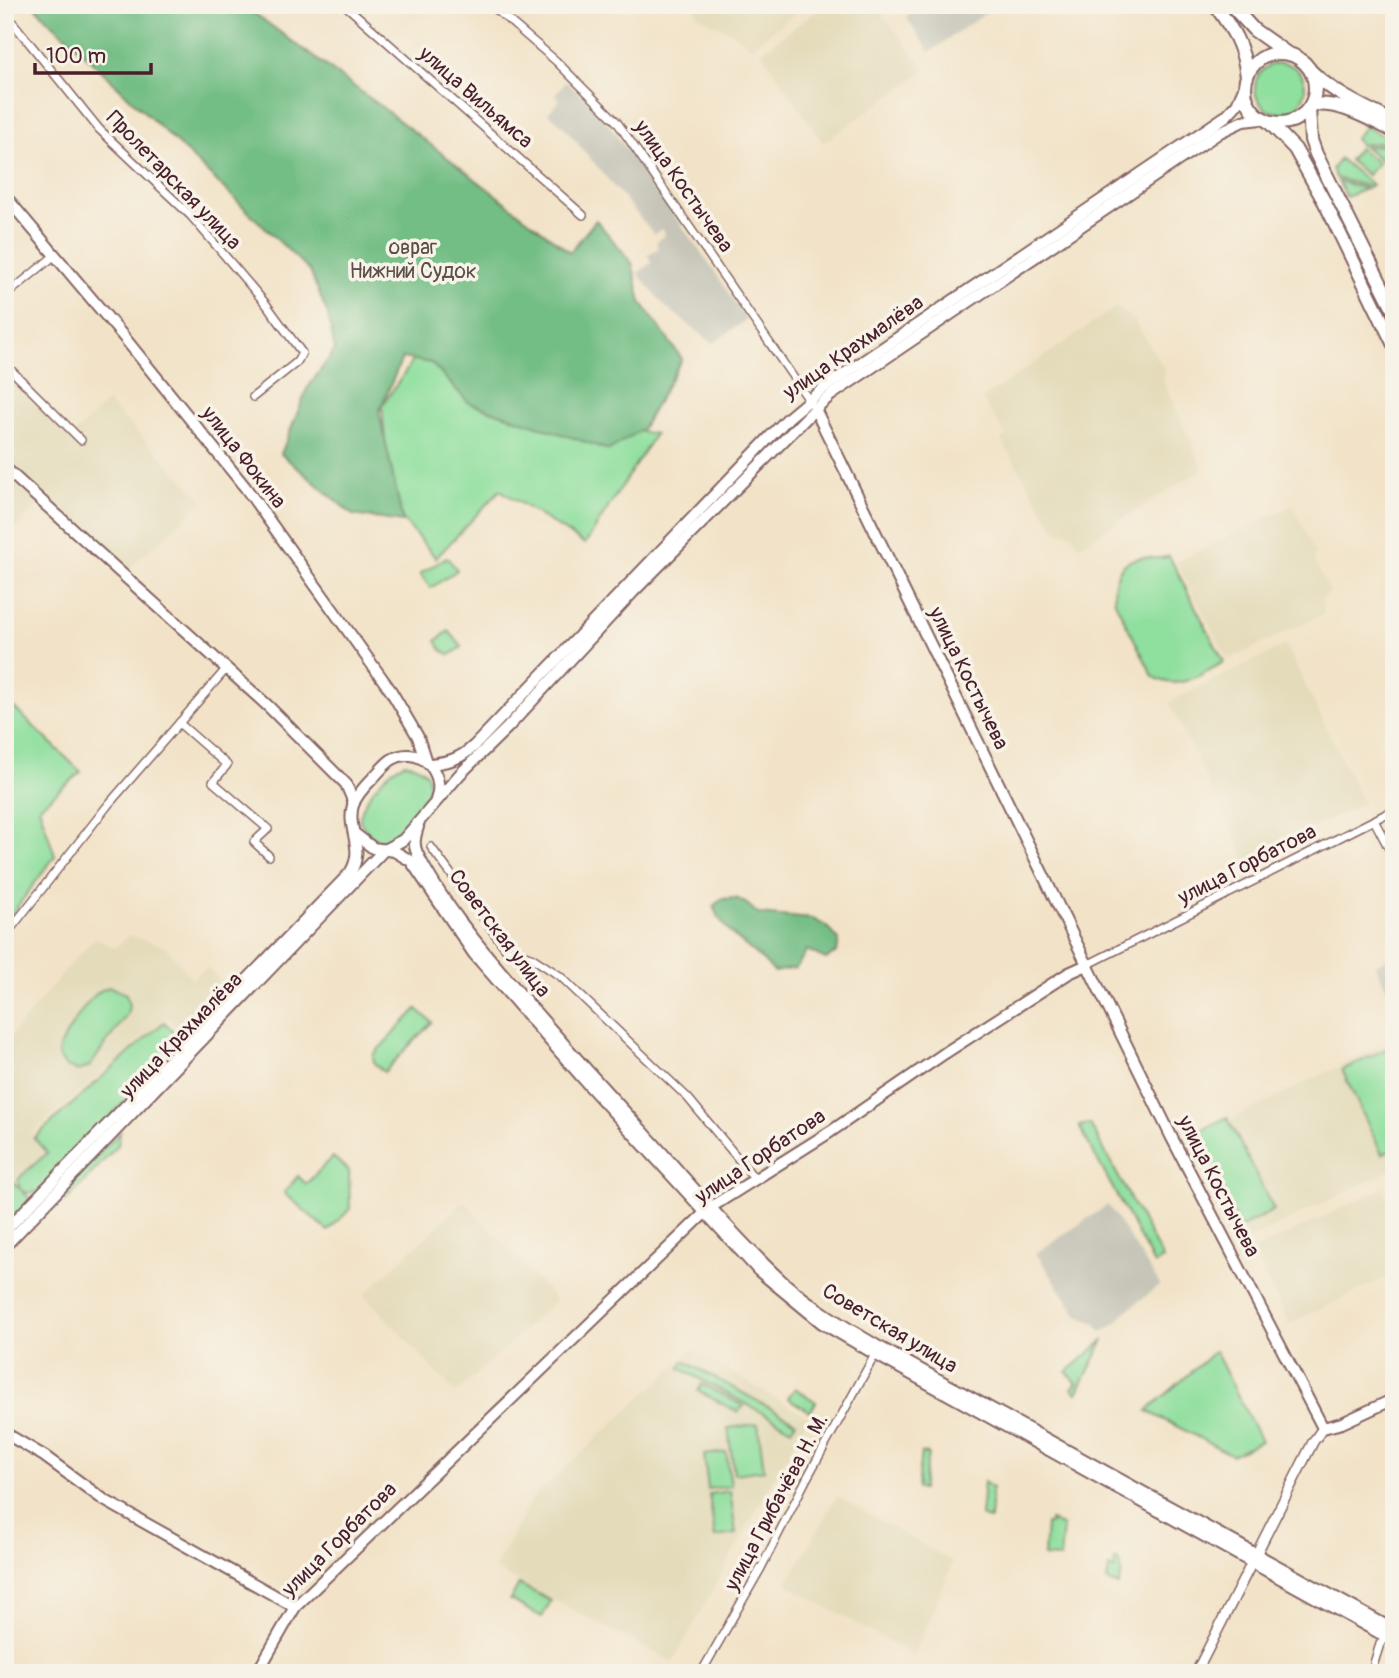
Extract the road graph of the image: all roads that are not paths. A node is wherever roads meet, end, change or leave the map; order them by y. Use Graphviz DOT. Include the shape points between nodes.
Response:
graph roads {
  1 [pos="345,5"];
  2 [pos="491,5"];
  3 [pos="1216,5"];
  4 [pos="1231,5"];
  5 [pos="5,13"];
  6 [pos="1289,54"];
  7 [pos="1311,71"];
  8 [pos="1245,82"];
  9 [pos="1311,107"];
  10 [pos="1265,120"];
  11 [pos="1394,122"];
  12 [pos="1394,131"];
  13 [pos="5,196"];
  14 [pos="583,215"];
  15 [pos="54,256"];
  16 [pos="5,296"];
  17 [pos="1394,310"];
  18 [pos="1394,345"];
  19 [pos="5,364"];
  20 [pos="253,397"];
  21 [pos="812,405"];
  22 [pos="81,440"];
  23 [pos="5,468"];
  24 [pos="227,668"];
  25 [pos="179,723"];
  26 [pos="428,762"];
  27 [pos="435,802"];
  28 [pos="354,803"];
  29 [pos="1394,810"];
  30 [pos="1374,820"];
  31 [pos="419,822"];
  32 [pos="355,834"];
  33 [pos="431,847"];
  34 [pos="384,850"];
  35 [pos="269,856"];
  36 [pos="1394,858"];
  37 [pos="5,936"];
  38 [pos="1089,964"];
  39 [pos="755,1179"];
  40 [pos="709,1210"];
  41 [pos="5,1231"];
  42 [pos="5,1246"];
  43 [pos="877,1350"];
  44 [pos="1394,1399"];
  45 [pos="1323,1428"];
  46 [pos="5,1433"];
  47 [pos="1254,1558"];
  48 [pos="295,1607"];
  49 [pos="1392,1635"];
  50 [pos="1374,1663"];
  51 [pos="257,1673"];
  52 [pos="701,1673"];
  53 [pos="1196,1673"];
  1 -- 14 [label="street, улица Вильямса"];
  2 -- 21 [label="street, улица Костычева" via="617,122"];
  3 -- 8 [label="main road" via="1239,41"];
  4 -- 6 [label="main road" via="1254,30"];
  5 -- 20 [label="street, Пролетарская улица" via="99,129 191,216 302,353"];
  6 -- 7 [label="main road"];
  6 -- 8 [label="main road" via="1259,60"];
  7 -- 9 [label="main road" via="1316,88"];
  7 -- 11 [label="main road"];
  8 -- 10 [label="main road" via="1246,100"];
  8 -- 21 [label="main road, улица Крахмалёва" via="1237,104 1226,116 825,387"];
  9 -- 10 [label="main road" via="1292,122"];
  9 -- 12 [label="main road" via="1332,104"];
  9 -- 17 [label="main road" via="1316,154"];
  10 -- 18 [label="main road" via="1295,149"];
  10 -- 21 [label="main road, улица Крахмалёва" via="1243,121 1220,132"];
  13 -- 15 [label="main road, улица Фокина"];
  15 -- 16 [label="street"];
  15 -- 26 [label="main road, улица Фокина" via="245,487 391,691"];
  19 -- 22 [label="street"];
  21 -- 26 [label="main road, улица Крахмалёва" via="788,418 474,746 454,761"];
  21 -- 27 [label="main road, улица Крахмалёва"];
  21 -- 38 [label="main road, улица Костычева"];
  23 -- 24 [label="main road"];
  24 -- 25 [label="street"];
  24 -- 28 [label="main road" via="346,784"];
  25 -- 35 [label="street" via="227,765 213,782 268,829 254,842"];
  25 -- 37 [label="street"];
  26 -- 27 [label="main road" via="439,781"];
  26 -- 28 [label="main road" via="410,755 393,758"];
  27 -- 31 [label="main road"];
  28 -- 32 [label="main road"];
  29 -- 30 [label="street, улица Горбатова"];
  30 -- 36 [label="street"];
  30 -- 38 [label="street, улица Горбатова"];
  31 -- 34 [label="main road" via="403,840"];
  31 -- 40 [label="main road, Советская улица" via="416,850 481,949"];
  32 -- 34 [label="main road" via="373,848"];
  32 -- 41 [label="main road" via="357,862 350,873"];
  33 -- 39 [label="street" via="506,949 531,957 560,976 688,1098"];
  34 -- 40 [label="main road, Советская улица" via="411,861 474,954 586,1082"];
  34 -- 42 [label="main road, улица Крахмалёва"];
  38 -- 39 [label="main road, улица Горбатова"];
  38 -- 45 [label="main road, улица Костычева" via="1172,1138"];
  39 -- 40 [label="main road, улица Горбатова"];
  40 -- 43 [label="main road, Советская улица" via="791,1288"];
  40 -- 48 [label="main road, улица Горбатова"];
  43 -- 47 [label="main road, Советская улица"];
  43 -- 52 [label="street, улица Грибачёва Н. М."];
  44 -- 45 [label="main road"];
  45 -- 47 [label="street"];
  46 -- 48 [label="main road" via="104,1500"];
  47 -- 49 [label="main road, Советская улица"];
  47 -- 53 [label="street"];
  48 -- 51 [label="main road, улица Горбатова"];
  49 -- 50 [label="street" via="1380,1644"];
}
